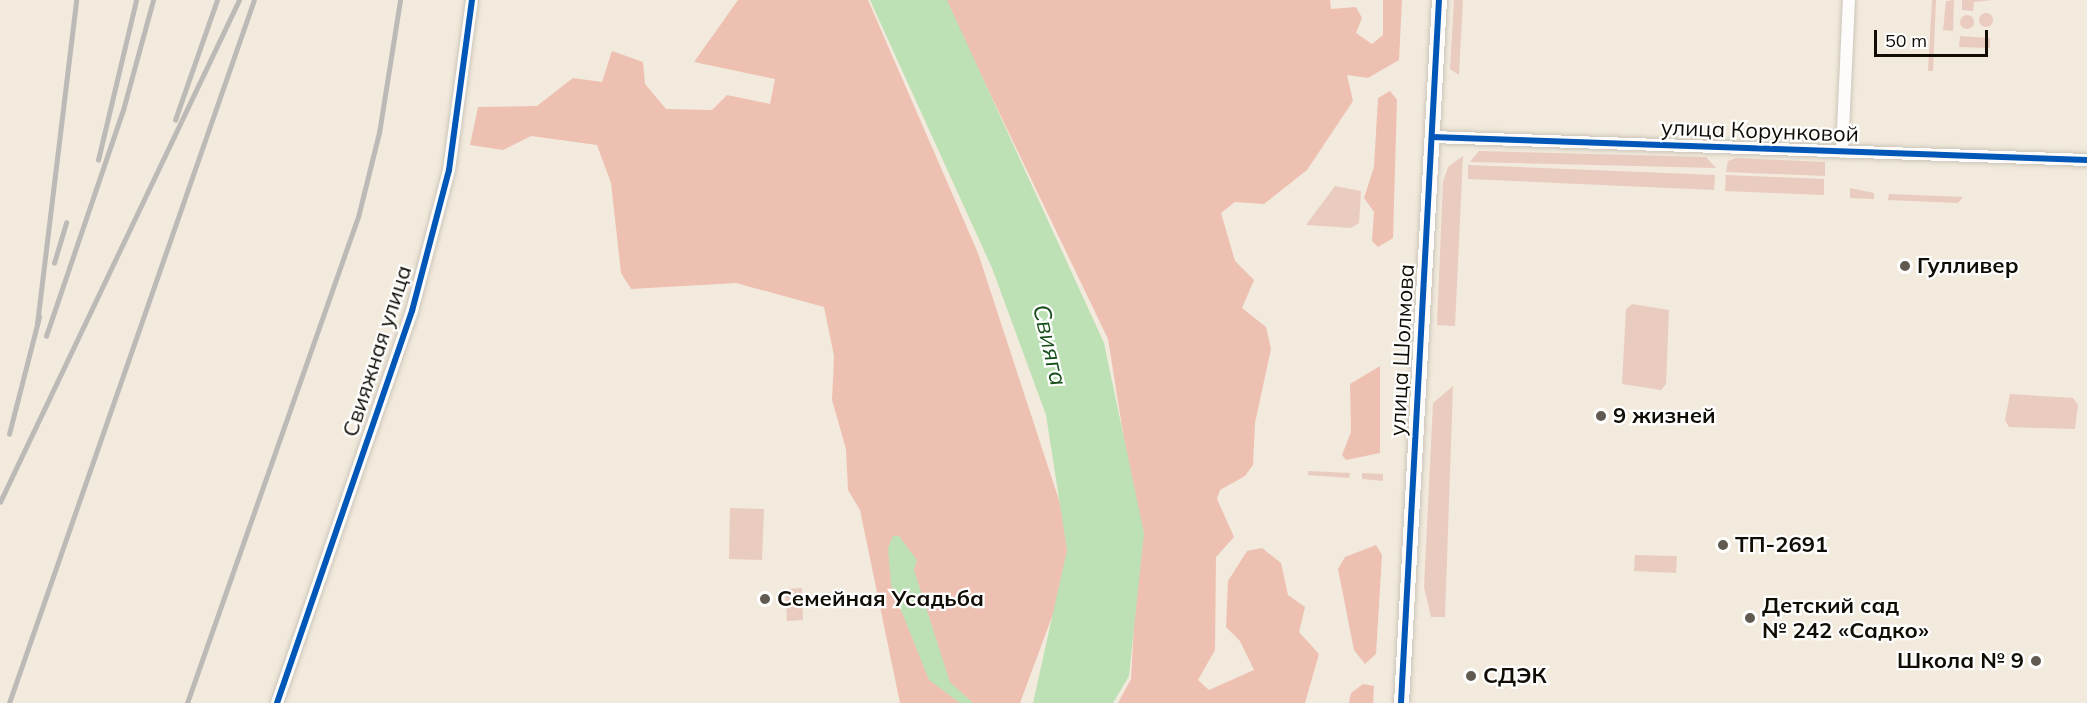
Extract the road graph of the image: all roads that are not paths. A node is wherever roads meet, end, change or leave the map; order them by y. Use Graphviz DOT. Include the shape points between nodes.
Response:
graph roads {
  1 [pos="472,0"];
  2 [pos="1439,0"];
  3 [pos="1849,0"];
  4 [pos="1432,138"];
  5 [pos="1842,152"];
  6 [pos="2087,160"];
  7 [pos="277,703"];
  8 [pos="1401,703"];
  1 -- 7 [label="street, Свияжная улица" via="449,170 412,311"];
  2 -- 4 [label="street, улица Шолмова"];
  3 -- 5 [label="street"];
  4 -- 5 [label="street, улица Корунковой"];
  4 -- 8 [label="street, улица Шолмова"];
  5 -- 6 [label="street, улица Корунковой"];
}
